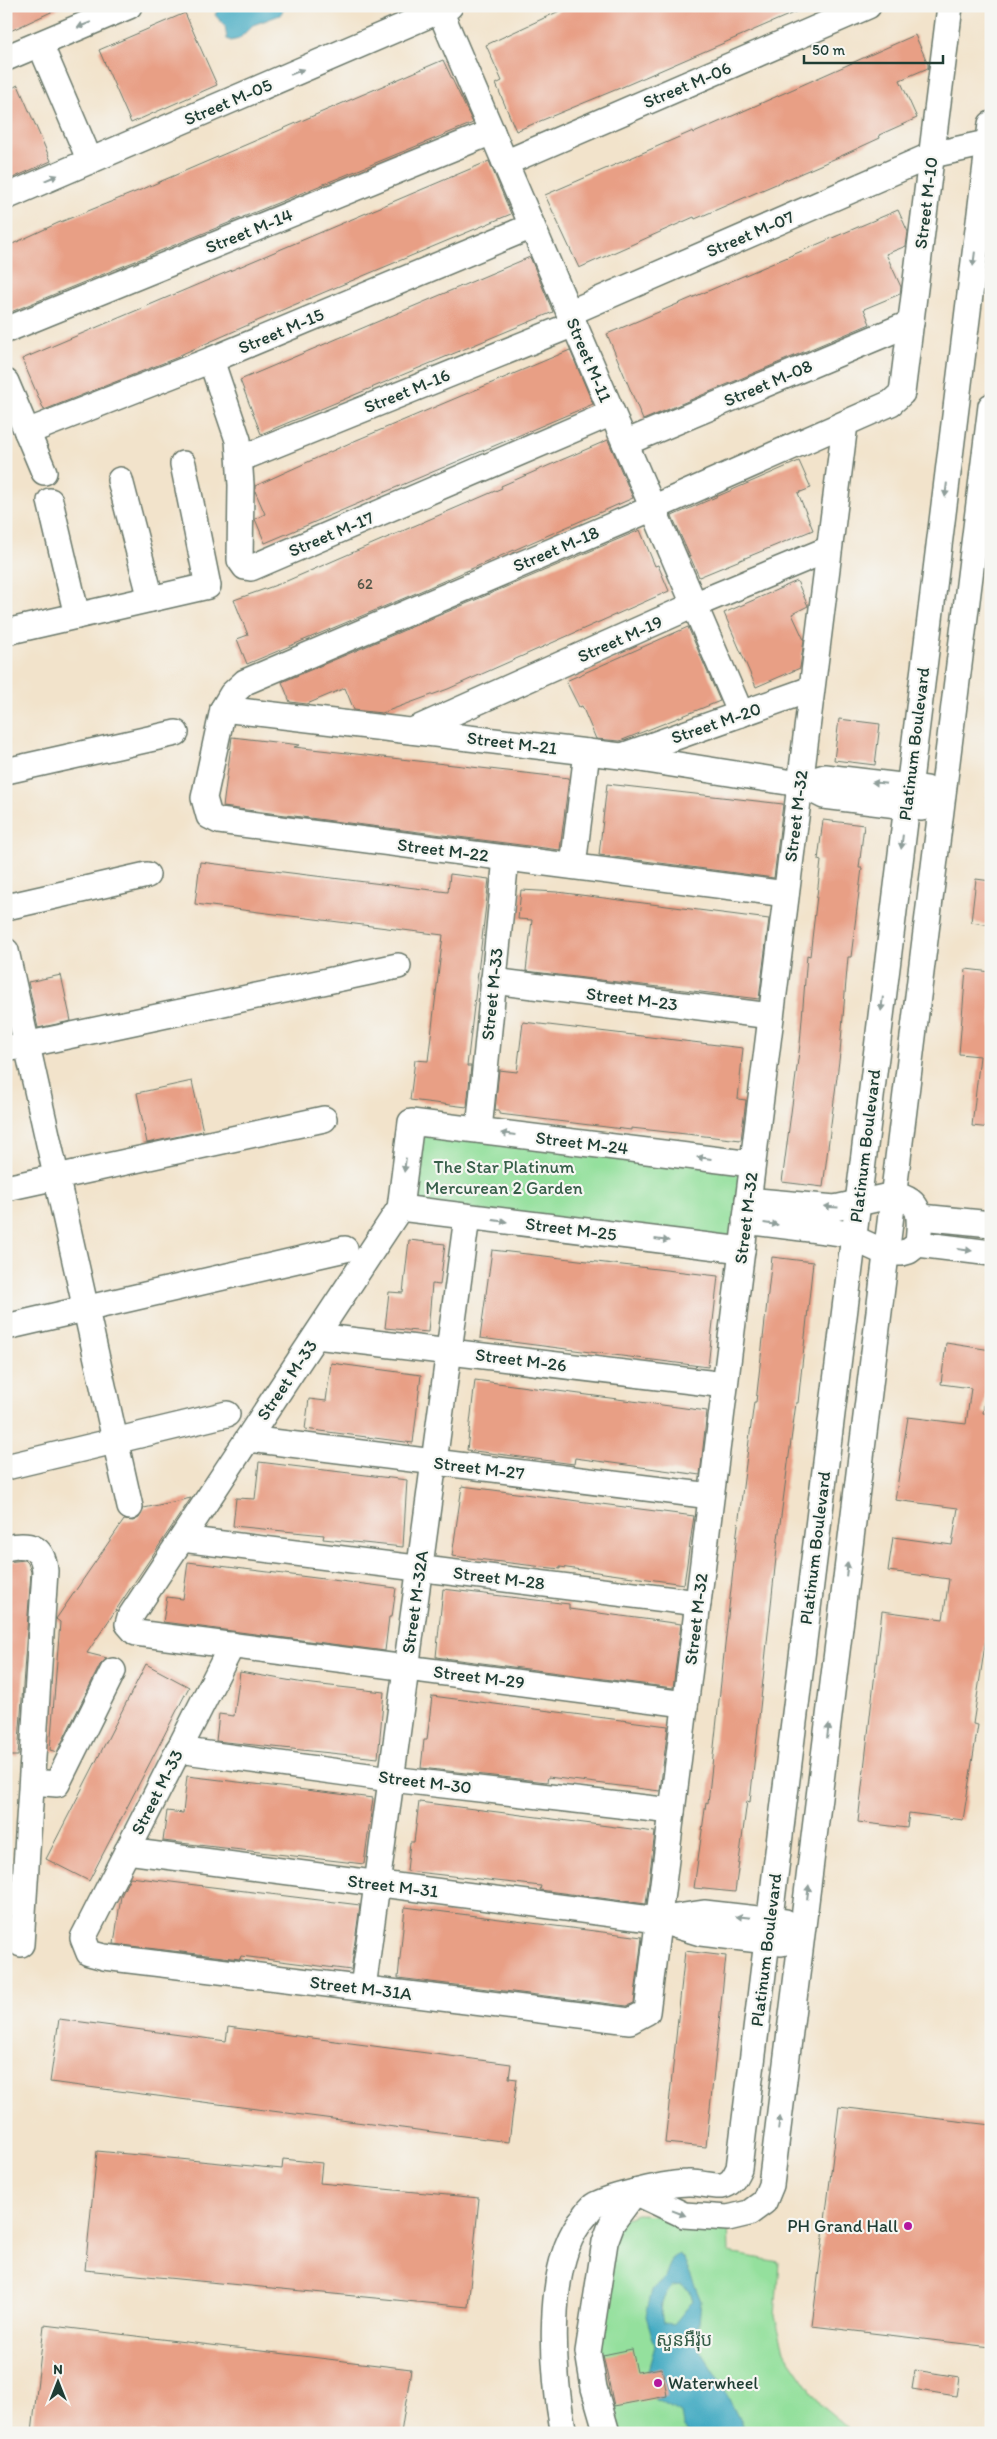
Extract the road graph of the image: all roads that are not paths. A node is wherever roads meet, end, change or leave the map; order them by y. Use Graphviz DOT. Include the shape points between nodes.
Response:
graph roads {
  1 [pos="129,6"];
  2 [pos="868,6"];
  3 [pos="950,6"];
  4 [pos="443,8"];
  5 [pos="40,44"];
  6 [pos="6,58"];
  7 [pos="492,132"];
  8 [pos="990,132"];
  9 [pos="932,155"];
  10 [pos="90,161"];
  11 [pos="505,163"];
  12 [pos="6,197"];
  13 [pos="532,226"];
  14 [pos="571,318"];
  15 [pos="911,323"];
  16 [pos="6,330"];
  17 [pos="211,360"];
  18 [pos="6,382"];
  19 [pos="898,398"];
  20 [pos="612,413"];
  21 [pos="990,421"];
  22 [pos="844,424"];
  23 [pos="954,424"];
  24 [pos="27,432"];
  25 [pos="625,443"];
  26 [pos="240,459"];
  27 [pos="950,460"];
  28 [pos="183,464"];
  29 [pos="987,465"];
  30 [pos="44,472"];
  31 [pos="120,480"];
  32 [pos="50,501"];
  33 [pos="653,508"];
  34 [pos="829,549"];
  35 [pos="151,599"];
  36 [pos="694,605"];
  37 [pos="77,616"];
  38 [pos="6,632"];
  39 [pos="812,689"];
  40 [pos="223,709"];
  41 [pos="741,714"];
  42 [pos="412,731"];
  43 [pos="176,733"];
  44 [pos="586,752"];
  45 [pos="621,756"];
  46 [pos="6,771"];
  47 [pos="800,784"];
  48 [pos="908,797"];
  49 [pos="942,801"];
  50 [pos="506,858"];
  51 [pos="573,866"];
  52 [pos="147,875"];
  53 [pos="786,894"];
  54 [pos="6,907"];
  55 [pos="6,951"];
  56 [pos="398,966"];
  57 [pos="493,981"];
  58 [pos="771,1016"];
  59 [pos="17,1047"];
  60 [pos="324,1119"];
  61 [pos="411,1122"];
  62 [pos="479,1130"];
  63 [pos="752,1164"];
  64 [pos="56,1177"];
  65 [pos="6,1188"];
  66 [pos="894,1195"];
  67 [pos="858,1204"];
  68 [pos="400,1208"];
  69 [pos="747,1210"];
  70 [pos="467,1216"];
  71 [pos="921,1216"];
  72 [pos="991,1224"];
  73 [pos="853,1238"];
  74 [pos="918,1244"];
  75 [pos="346,1249"];
  76 [pos="742,1250"];
  77 [pos="886,1253"];
  78 [pos="991,1253"];
  79 [pos="86,1309"];
  80 [pos="6,1327"];
  81 [pos="316,1336"];
  82 [pos="449,1352"];
  83 [pos="725,1385"];
  84 [pos="227,1414"];
  85 [pos="248,1439"];
  86 [pos="115,1442"];
  87 [pos="434,1462"];
  88 [pos="6,1467"];
  89 [pos="711,1496"];
  90 [pos="130,1507"];
  91 [pos="182,1539"];
  92 [pos="6,1548"];
  93 [pos="420,1568"];
  94 [pos="698,1603"];
  95 [pos="128,1624"];
  96 [pos="232,1645"];
  97 [pos="406,1668"];
  98 [pos="113,1671"];
  99 [pos="685,1704"];
  100 [pos="178,1750"];
  101 [pos="391,1778"];
  102 [pos="32,1782"];
  103 [pos="672,1811"];
  104 [pos="127,1851"];
  105 [pos="377,1884"];
  106 [pos="15,1889"];
  107 [pos="658,1920"];
  108 [pos="768,1930"];
  109 [pos="802,1935"];
  110 [pos="83,1938"];
  111 [pos="21,1944"];
  112 [pos="363,1988"];
  113 [pos="647,2012"];
  114 [pos="739,2168"];
  115 [pos="773,2171"];
  116 [pos="635,2192"];
  117 [pos="564,2433"];
  118 [pos="607,2433"];
  1 -- 5 [label="street, one-way"];
  2 -- 11 [label="street, Street M-06"];
  3 -- 9 [label="street, Street M-10"];
  4 -- 7 [label="street, Street M-11"];
  10 -- 4 [label="street, Street M-05, one-way"];
  5 -- 6 [label="street"];
  5 -- 10 [label="street"];
  7 -- 11 [label="street, Street M-11"];
  7 -- 16 [label="street, Street M-14"];
  8 -- 9 [label="street, Street M-07" via="953,136"];
  8 -- 23 [label="street, Platinum Boulevard, one-way"];
  9 -- 14 [label="street, Street M-07"];
  9 -- 15 [label="street, Street M-10"];
  12 -- 10 [label="street, Street M-05, one-way"];
  11 -- 13 [label="street, Street M-11"];
  13 -- 14 [label="street, Street M-11"];
  13 -- 17 [label="street, Street M-15"];
  14 -- 20 [label="street, Street M-11"];
  14 -- 26 [label="street, Street M-16"];
  15 -- 19 [label="street, Street M-10" via="902,394"];
  15 -- 25 [label="street, Street M-08"];
  17 -- 24 [label="street, Street M-15"];
  17 -- 26 [label="street, Street M-17" via="238,440"];
  18 -- 24 [label="street"];
  19 -- 22 [label="street, Street M-18"];
  20 -- 25 [label="street, Street M-11"];
  20 -- 26 [label="street, Street M-17" via="251,568 244,567 240,560"];
  21 -- 23 [label="street"];
  21 -- 29 [label="street, Platinum Boulevard"];
  22 -- 33 [label="street, Street M-18"];
  22 -- 34 [label="street, Street M-32"];
  23 -- 27 [label="street, Platinum Boulevard"];
  24 -- 30 [label="street"];
  25 -- 33 [label="street, Street M-11"];
  27 -- 29 [label="street"];
  27 -- 48 [label="street, Platinum Boulevard, one-way"];
  28 -- 35 [label="street" via="208,586"];
  29 -- 49 [label="street, Platinum Boulevard"];
  31 -- 35 [label="street"];
  32 -- 37 [label="street"];
  33 -- 36 [label="street, Street M-11"];
  33 -- 40 [label="street, Street M-18" via="245,682"];
  34 -- 36 [label="street, Street M-19"];
  34 -- 39 [label="street, Street M-32"];
  35 -- 37 [label="street"];
  36 -- 41 [label="street, Street M-11"];
  36 -- 42 [label="street, Street M-19"];
  37 -- 38 [label="street"];
  39 -- 41 [label="street, Street M-20"];
  39 -- 47 [label="street, Street M-32"];
  40 -- 42 [label="street, Street M-21"];
  40 -- 50 [label="street, Street M-22" via="204,798 209,816 219,821"];
  41 -- 45 [label="street, Street M-20"];
  42 -- 44 [label="street, Street M-21"];
  43 -- 46 [label="street"];
  44 -- 45 [label="street, Street M-21"];
  44 -- 51 [label="street"];
  45 -- 47 [label="street, Street M-21"];
  47 -- 48 [label="street" via="824,777"];
  47 -- 53 [label="street, Street M-32"];
  48 -- 49 [label="street"];
  48 -- 67 [label="street, Platinum Boulevard, one-way"];
  49 -- 66 [label="street, Platinum Boulevard"];
  50 -- 51 [label="street, Street M-22"];
  50 -- 57 [label="street, Street M-33"];
  51 -- 53 [label="street, Street M-22"];
  52 -- 54 [label="street"];
  53 -- 58 [label="street, Street M-32"];
  55 -- 59 [label="street"];
  56 -- 59 [label="street"];
  57 -- 58 [label="street, Street M-23"];
  57 -- 62 [label="street, Street M-33"];
  58 -- 63 [label="street, Street M-32"];
  59 -- 64 [label="street"];
  60 -- 64 [label="street"];
  61 -- 62 [label="street, Street M-24"];
  61 -- 68 [label="street, Street M-33, one-way"];
  63 -- 62 [label="street, Street M-24, one-way"];
  63 -- 69 [label="street, Street M-32"];
  64 -- 65 [label="street"];
  64 -- 79 [label="street"];
  66 -- 67 [label="street"];
  66 -- 71 [label="street" via="916,1206"];
  66 -- 77 [label="street, Platinum Boulevard"];
  67 -- 69 [label="street, one-way" via="835,1208"];
  67 -- 73 [label="street, Platinum Boulevard"];
  68 -- 70 [label="street, Street M-25"];
  68 -- 81 [label="street, Street M-33"];
  69 -- 73 [label="street, one-way"];
  69 -- 76 [label="street, Street M-32"];
  70 -- 76 [label="street, Street M-25, one-way"];
  70 -- 82 [label="street, Street M-32A"];
  71 -- 72 [label="street"];
  71 -- 74 [label="street"];
  73 -- 77 [label="street"];
  73 -- 108 [label="street, Platinum Boulevard"];
  74 -- 77 [label="street" via="909,1251"];
  74 -- 78 [label="street, one-way"];
  75 -- 79 [label="street"];
  76 -- 83 [label="street, Street M-32"];
  109 -- 77 [label="street, Platinum Boulevard, one-way"];
  79 -- 80 [label="street"];
  79 -- 86 [label="street"];
  81 -- 82 [label="street, Street M-26"];
  81 -- 85 [label="street, Street M-33"];
  82 -- 83 [label="street, Street M-26"];
  82 -- 87 [label="street, Street M-32A"];
  83 -- 89 [label="street, Street M-32"];
  84 -- 86 [label="street"];
  85 -- 87 [label="street, Street M-27"];
  85 -- 91 [label="street, Street M-33"];
  86 -- 88 [label="street"];
  86 -- 90 [label="street"];
  87 -- 89 [label="street, Street M-27"];
  87 -- 93 [label="street, Street M-32A"];
  89 -- 94 [label="street, Street M-32"];
  91 -- 93 [label="street, Street M-28"];
  91 -- 95 [label="street, Street M-33"];
  92 -- 102 [label="street" via="23,1544 35,1548 44,1559"];
  93 -- 94 [label="street, Street M-28"];
  93 -- 97 [label="street, Street M-32A"];
  94 -- 99 [label="street, Street M-32"];
  95 -- 96 [label="street, Street M-29" via="136,1633"];
  96 -- 97 [label="street, Street M-29"];
  96 -- 100 [label="street, Street M-33"];
  97 -- 99 [label="street, Street M-29"];
  97 -- 101 [label="street, Street M-32A"];
  98 -- 102 [label="street" via="56,1784"];
  99 -- 103 [label="street, Street M-32"];
  100 -- 101 [label="street, Street M-30"];
  100 -- 104 [label="street, Street M-33"];
  101 -- 103 [label="street, Street M-30"];
  101 -- 105 [label="street, Street M-32A"];
  102 -- 106 [label="street"];
  103 -- 107 [label="street, Street M-32"];
  104 -- 105 [label="street, Street M-31"];
  104 -- 110 [label="street, Street M-33"];
  105 -- 107 [label="street, Street M-31"];
  105 -- 112 [label="street, Street M-32A"];
  106 -- 111 [label="street"];
  107 -- 108 [label="street, Street M-31" via="701,1934"];
  107 -- 113 [label="street, Street M-32"];
  108 -- 109 [label="street, Street M-31"];
  108 -- 114 [label="street, Platinum Boulevard"];
  115 -- 109 [label="street, Platinum Boulevard, one-way"];
  110 -- 112 [label="street, Street M-31A" via="89,1953 104,1958"];
  112 -- 113 [label="street, Street M-31A" via="630,2021"];
  114 -- 115 [label="street"];
  114 -- 116 [label="street" via="734,2179 722,2186 688,2182"];
  116 -- 115 [label="street, Platinum Boulevard, one-way" via="684,2215 728,2218 749,2213 764,2202"];
  116 -- 117 [label="street" via="594,2205 574,2227 563,2263 555,2314 555,2359"];
  116 -- 118 [label="street" via="612,2223 605,2242 588,2352"];
}
